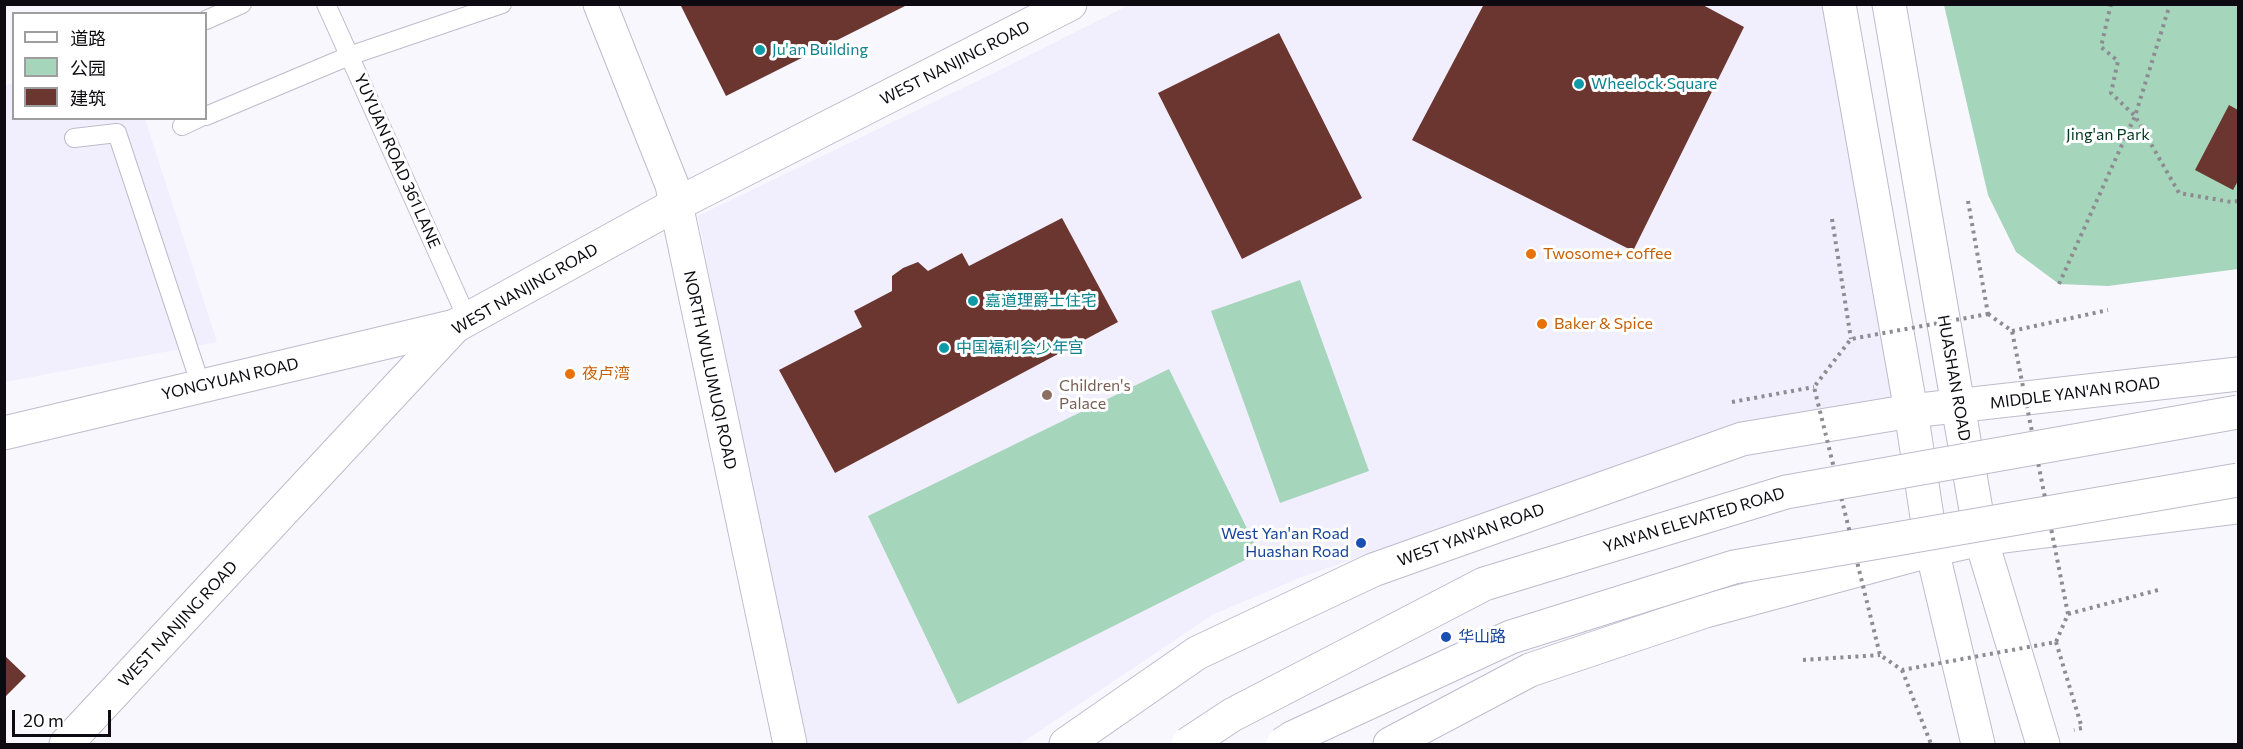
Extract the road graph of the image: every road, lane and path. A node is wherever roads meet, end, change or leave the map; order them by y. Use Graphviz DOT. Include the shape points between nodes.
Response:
graph roads {
  1 [pos="242,4"];
  2 [pos="326,4"];
  3 [pos="502,4"];
  4 [pos="600,4"];
  5 [pos="1070,4"];
  6 [pos="1839,4"];
  7 [pos="1890,4"];
  8 [pos="2111,4"];
  9 [pos="2170,4"];
  10 [pos="207,20"];
  11 [pos="349,56"];
  12 [pos="207,116"];
  13 [pos="2135,116"];
  14 [pos="195,120"];
  15 [pos="182,126"];
  16 [pos="74,138"];
  17 [pos="1968,201"];
  18 [pos="2238,201"];
  19 [pos="675,205"];
  20 [pos="1832,219"];
  21 [pos="2059,284"];
  22 [pos="2108,310"];
  23 [pos="1988,314"];
  24 [pos="461,322"];
  25 [pos="2012,330"];
  26 [pos="1851,339"];
  27 [pos="2238,374"];
  28 [pos="201,386"];
  29 [pos="1814,387"];
  30 [pos="1732,402"];
  31 [pos="1959,406"];
  32 [pos="1911,411"];
  33 [pos="2238,412"];
  34 [pos="4,433"];
  35 [pos="2238,480"];
  36 [pos="2238,507"];
  37 [pos="1981,539"];
  38 [pos="1932,550"];
  39 [pos="2157,590"];
  40 [pos="2068,614"];
  41 [pos="2056,642"];
  42 [pos="1880,655"];
  43 [pos="1803,660"];
  44 [pos="1902,670"];
  45 [pos="2082,728"];
  46 [pos="66,744"];
  47 [pos="790,744"];
  48 [pos="1066,744"];
  49 [pos="1188,744"];
  50 [pos="1283,744"];
  51 [pos="1390,744"];
  52 [pos="1931,744"];
  53 [pos="1978,744"];
  54 [pos="2043,744"];
  1 -- 10 [label="lane"];
  2 -- 11 [label="lane, YUYUAN ROAD 361 LANE"];
  3 -- 11 [label="lane"];
  4 -- 19 [label="main road, NORTH WULUMUQI ROAD" via="672,185"];
  5 -- 19 [label="main road, WEST NANJING ROAD"];
  6 -- 32 [label="main road"];
  7 -- 31 [label="main road, HUASHAN ROAD"];
  8 -- 13 [label="path" via="2101,47 2118,61 2110,93"];
  9 -- 13 [label="path"];
  11 -- 12 [label="lane"];
  11 -- 24 [label="lane, YUYUAN ROAD 361 LANE"];
  13 -- 18 [label="path" via="2179,193"];
  13 -- 21 [label="path"];
  14 -- 15 [label="lane"];
  16 -- 28 [label="lane" via="117,133"];
  17 -- 23 [label="path"];
  19 -- 24 [label="main road, WEST NANJING ROAD"];
  19 -- 47 [label="main road, NORTH WULUMUQI ROAD"];
  20 -- 26 [label="path"];
  22 -- 25 [label="path"];
  24 -- 28 [label="main road, YONGYUAN ROAD"];
  24 -- 46 [label="main road, WEST NANJING ROAD"];
  27 -- 31 [label="main road, MIDDLE YAN'AN ROAD"];
  28 -- 34 [label="main road, YONGYUAN ROAD"];
  29 -- 30 [label="path"];
  31 -- 32 [label="main road, MIDDLE YAN'AN ROAD"];
  31 -- 37 [label="main road, HUASHAN ROAD"];
  32 -- 38 [label="main road"];
  32 -- 48 [label="main road, WEST YAN'AN ROAD" via="1742,439 1372,570 1197,653"];
  33 -- 49 [label="main road, YAN'AN ELEVATED ROAD, bridge" via="1786,492 1484,584 1232,715"];
  35 -- 50 [label="main road, bridge" via="1734,567 1511,637"];
  36 -- 37 [label="main road"];
  37 -- 38 [label="main road"];
  37 -- 54 [label="main road, HUASHAN ROAD"];
  38 -- 51 [label="main road" via="1705,611 1530,670"];
  38 -- 53 [label="main road"];
  39 -- 40 [label="path"];
  41 -- 45 [label="path"];
  42 -- 43 [label="path"];
  44 -- 52 [label="path"];
}
